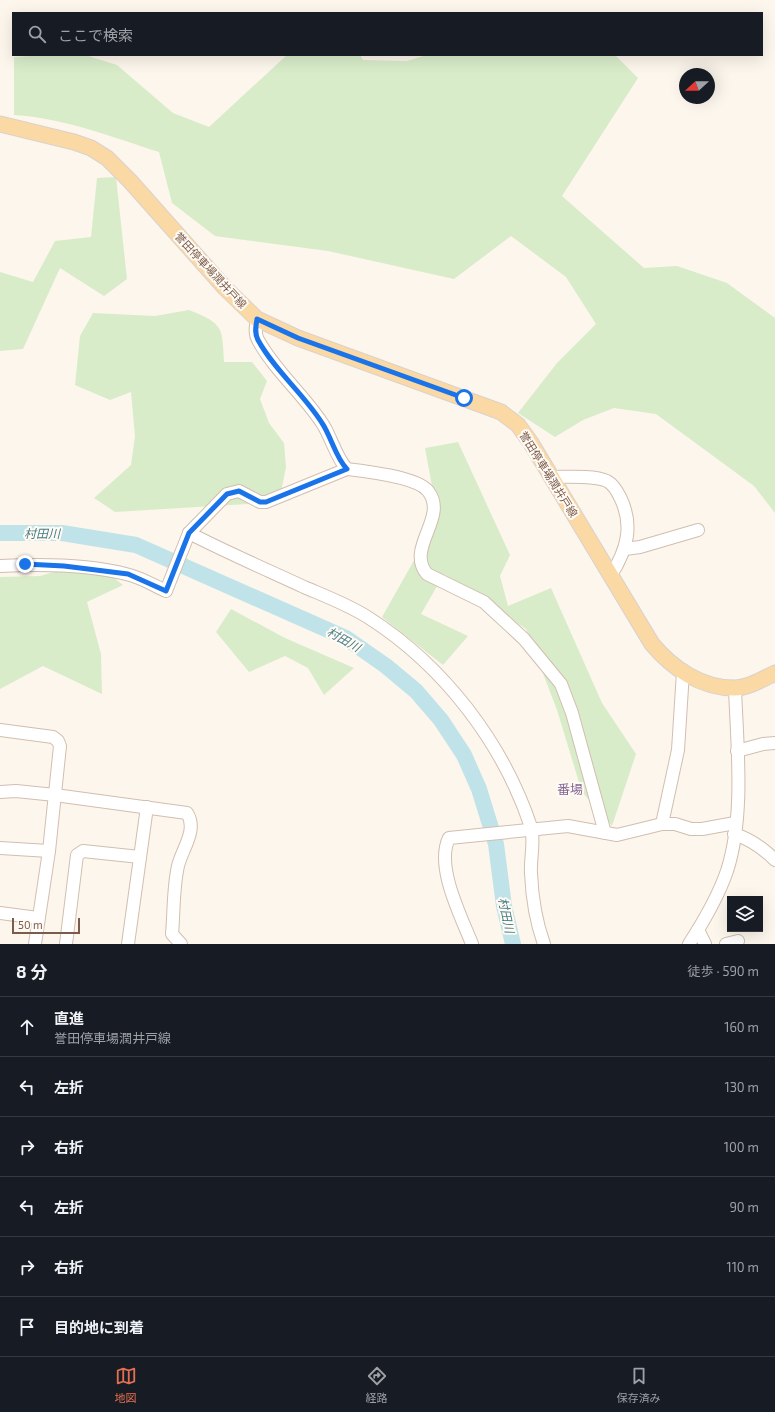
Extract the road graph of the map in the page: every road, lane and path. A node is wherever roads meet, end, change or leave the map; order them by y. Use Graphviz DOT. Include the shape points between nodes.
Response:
graph roads {
  1 [pos="0,124"];
  2 [pos="257,319"];
  3 [pos="347,469"];
  4 [pos="552,477"];
  5 [pos="698,530"];
  6 [pos="189,533"];
  7 [pos="625,549"];
  8 [pos="0,566"];
  9 [pos="611,575"];
  10 [pos="683,672"];
  11 [pos="775,673"];
  12 [pos="735,688"];
  13 [pos="0,730"];
  14 [pos="775,743"];
  15 [pos="737,751"];
  16 [pos="0,792"];
  17 [pos="55,794"];
  18 [pos="147,807"];
  19 [pos="662,824"];
  20 [pos="734,828"];
  21 [pos="531,829"];
  22 [pos="605,833"];
  23 [pos="0,848"];
  24 [pos="49,851"];
  25 [pos="140,857"];
  26 [pos="775,860"];
  27 [pos="0,912"];
  28 [pos="38,918"];
  29 [pos="698,930"];
  30 [pos="738,941"];
  31 [pos="35,944"];
  32 [pos="66,944"];
  33 [pos="128,944"];
  34 [pos="182,944"];
  35 [pos="472,944"];
  36 [pos="544,944"];
  37 [pos="689,944"];
  38 [pos="705,944"];
  39 [pos="726,944"];
  1 -- 2 [label="main road, 誉田停車場潤井戸線" via="74,142 91,148 107,158 225,288"];
  2 -- 3 [label="street" via="257,339 272,363 299,391 322,422"];
  2 -- 4 [label="main road, 誉田停車場潤井戸線" via="298,338 501,412 518,425"];
  3 -- 6 [label="street" via="266,502 260,502 239,491 227,494"];
  3 -- 22 [label="street" via="393,476 428,490 433,515 420,554 424,570 427,574 484,602 524,638 561,684"];
  4 -- 7 [label="street" via="596,479 607,481 614,486 627,517 628,538"];
  4 -- 9 [label="main road, 誉田停車場潤井戸線"];
  5 -- 7 [label="street"];
  6 -- 8 [label="street" via="166,591 128,574 110,571 64,566"];
  6 -- 21 [label="street" via="369,618 425,663 462,702 484,731 518,795"];
  7 -- 9 [label="street"];
  9 -- 10 [label="main road, 誉田停車場潤井戸線" via="652,644"];
  10 -- 12 [label="main road, 誉田停車場潤井戸線" via="702,681"];
  10 -- 19 [label="street" via="678,750"];
  11 -- 12 [label="main road"];
  12 -- 15 [label="street"];
  13 -- 17 [label="street" via="53,737 58,740 60,746"];
  14 -- 15 [label="street"];
  15 -- 20 [label="street" via="738,796"];
  16 -- 17 [label="street"];
  17 -- 18 [label="street"];
  17 -- 24 [label="street"];
  18 -- 25 [label="street"];
  18 -- 34 [label="street" via="187,813 190,818 190,832 178,866 172,934"];
  19 -- 20 [label="street" via="675,824 691,829"];
  19 -- 22 [label="street" via="617,835"];
  20 -- 26 [label="street"];
  20 -- 29 [label="street" via="726,871 713,904"];
  21 -- 22 [label="street" via="568,826"];
  21 -- 35 [label="street" via="449,838 445,847 447,882"];
  21 -- 36 [label="street" via="534,902"];
  23 -- 24 [label="street"];
  24 -- 28 [label="street"];
  25 -- 32 [label="street" via="83,851 78,854"];
  25 -- 33 [label="street"];
  27 -- 28 [label="street"];
  28 -- 31 [label="street"];
  29 -- 37 [label="street"];
  29 -- 38 [label="street"];
  30 -- 39 [label="street"];
}
